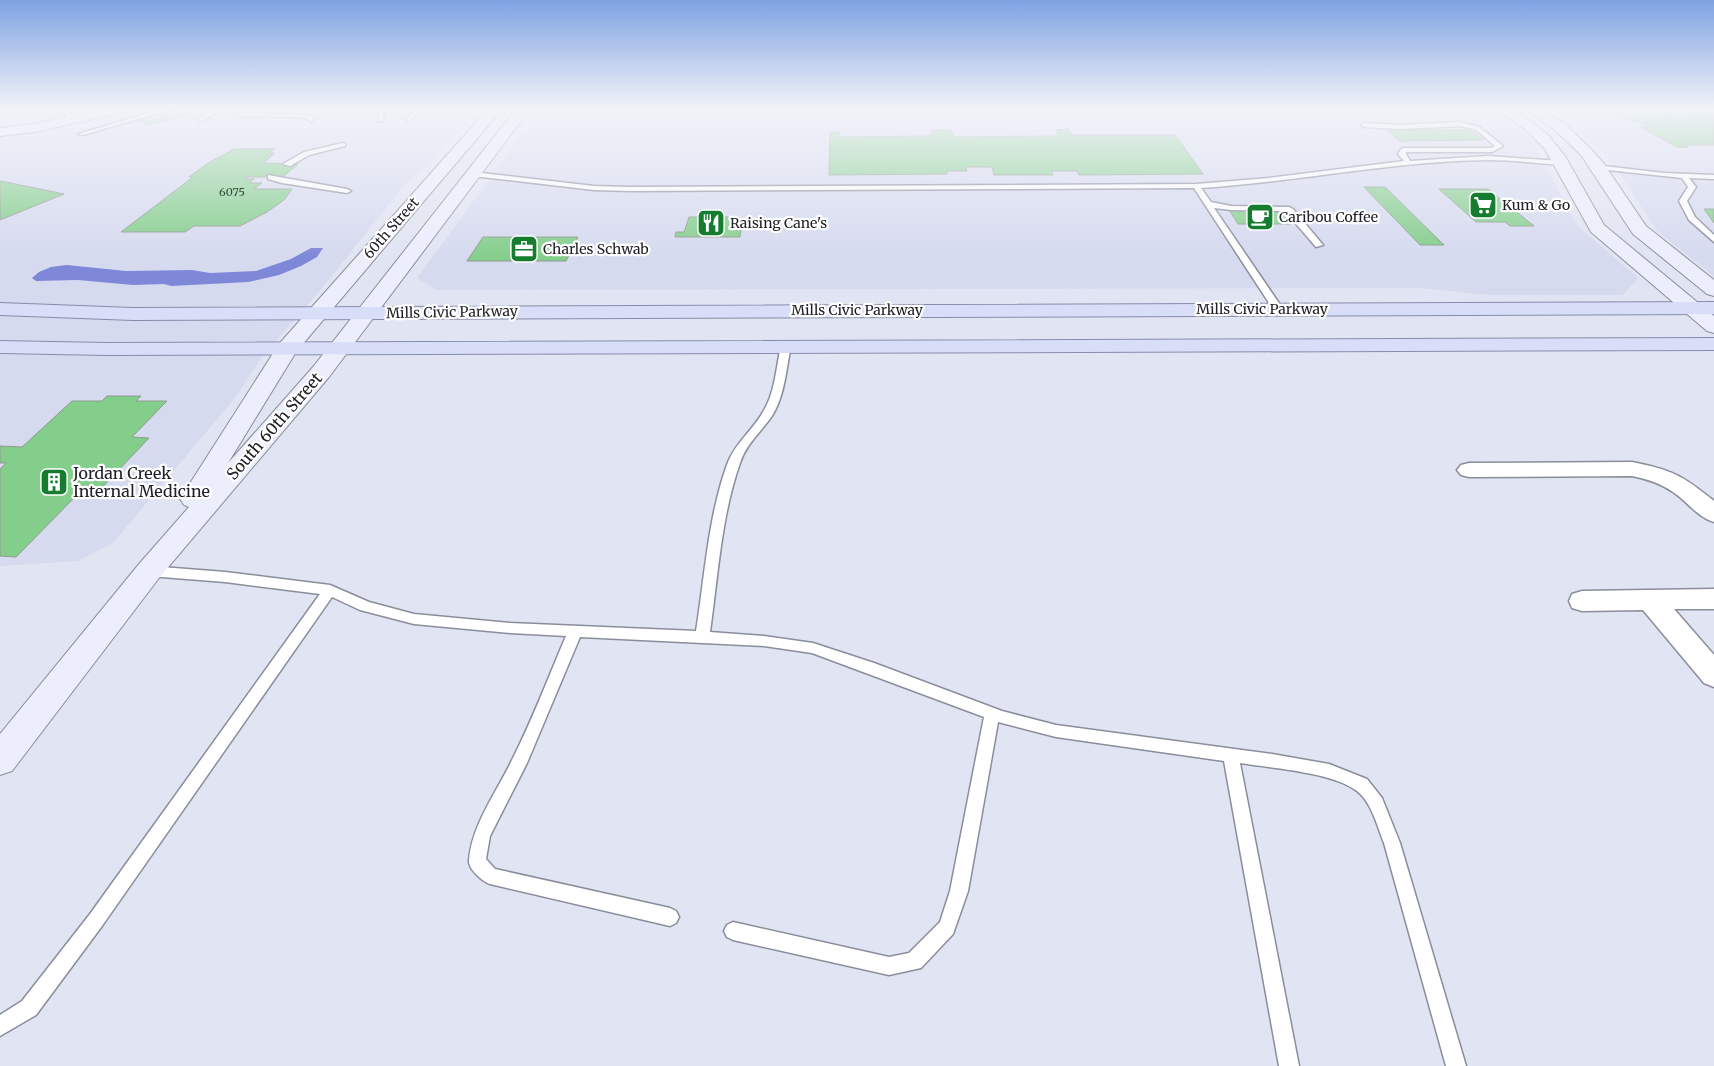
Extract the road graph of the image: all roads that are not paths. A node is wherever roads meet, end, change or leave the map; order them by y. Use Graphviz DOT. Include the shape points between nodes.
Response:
graph roads {
  1 [pos="293,159"];
  2 [pos="452,159"];
  3 [pos="485,159"];
  4 [pos="1405,159"];
  5 [pos="1478,159"];
  6 [pos="1501,159"];
  7 [pos="1558,159"];
  8 [pos="1591,159"];
  9 [pos="1560,162"];
  10 [pos="287,164"];
  11 [pos="1409,164"];
  12 [pos="1598,167"];
  13 [pos="473,174"];
  14 [pos="1684,176"];
  15 [pos="271,177"];
  16 [pos="1714,178"];
  17 [pos="1196,186"];
  18 [pos="347,190"];
  19 [pos="1207,204"];
  20 [pos="1714,240"];
  21 [pos="1319,245"];
  22 [pos="1714,290"];
  23 [pos="1691,308"];
  24 [pos="1714,308"];
  25 [pos="1278,309"];
  26 [pos="0,310"];
  27 [pos="802,310"];
  28 [pos="317,313"];
  29 [pos="367,313"];
  30 [pos="1714,327"];
  31 [pos="346,340"];
  32 [pos="1714,344"];
  33 [pos="0,346"];
  34 [pos="786,346"];
  35 [pos="287,349"];
  36 [pos="1469,470"];
  37 [pos="1714,514"];
  38 [pos="149,571"];
  39 [pos="330,590"];
  40 [pos="1714,599"];
  41 [pos="1650,600"];
  42 [pos="1582,601"];
  43 [pos="575,631"];
  44 [pos="702,637"];
  45 [pos="1714,675"];
  46 [pos="992,714"];
  47 [pos="1231,755"];
  48 [pos="0,760"];
  49 [pos="670,917"];
  50 [pos="733,931"];
  51 [pos="0,1026"];
  52 [pos="1289,1066"];
  53 [pos="1456,1066"];
  1 -- 10 [label="lane"];
  2 -- 28 [label="street, 60th Street"];
  3 -- 13 [label="street, 60th Street"];
  4 -- 11 [label="lane"];
  5 -- 11 [label="lane"];
  6 -- 9 [label="lane"];
  7 -- 9 [label="street"];
  8 -- 12 [label="street"];
  9 -- 23 [label="street" via="1597,228"];
  11 -- 17 [label="lane"];
  12 -- 14 [label="lane"];
  12 -- 22 [label="street" via="1639,230"];
  13 -- 17 [label="lane" via="631,189"];
  13 -- 29 [label="street, 60th Street"];
  14 -- 16 [label="lane"];
  14 -- 20 [label="lane" via="1692,187 1683,201 1692,218"];
  15 -- 18 [label="lane"];
  17 -- 19 [label="lane"];
  19 -- 21 [label="lane" via="1286,209"];
  19 -- 25 [label="lane"];
  23 -- 24 [label="main road, Mills Civic Parkway"];
  23 -- 25 [label="main road, Mills Civic Parkway"];
  23 -- 30 [label="street"];
  25 -- 27 [label="main road, Mills Civic Parkway"];
  26 -- 28 [label="main road, Mills Civic Parkway" via="133,314"];
  27 -- 29 [label="main road, Mills Civic Parkway"];
  27 -- 31 [label="main road" via="741,322 644,329"];
  28 -- 29 [label="main road, Mills Civic Parkway"];
  28 -- 35 [label="street, 60th Street"];
  29 -- 31 [label="street, 60th Street"];
  31 -- 34 [label="main road"];
  31 -- 35 [label="main road"];
  31 -- 38 [label="street, South 60th Street"];
  32 -- 34 [label="main road"];
  33 -- 35 [label="main road"];
  34 -- 44 [label="lane" via="777,391 767,414 744,442 733,463"];
  35 -- 38 [label="street, South 60th Street"];
  36 -- 37 [label="street" via="1632,469 1660,475 1681,486"];
  38 -- 39 [label="lane"];
  38 -- 48 [label="street, South 60th Street"];
  39 -- 43 [label="lane" via="365,606 414,618"];
  39 -- 51 [label="lane" via="96,920 29,1008"];
  40 -- 41 [label="street"];
  41 -- 42 [label="street"];
  41 -- 45 [label="street"];
  43 -- 44 [label="lane"];
  43 -- 49 [label="lane" via="519,763 482,835 477,862 490,876"];
  44 -- 46 [label="lane" via="814,648"];
  46 -- 47 [label="lane" via="1056,731"];
  46 -- 50 [label="lane" via="960,891 947,928 914,961 889,966"];
  47 -- 52 [label="lane"];
  47 -- 53 [label="lane" via="1329,771 1361,784 1376,803 1392,843"];
}
